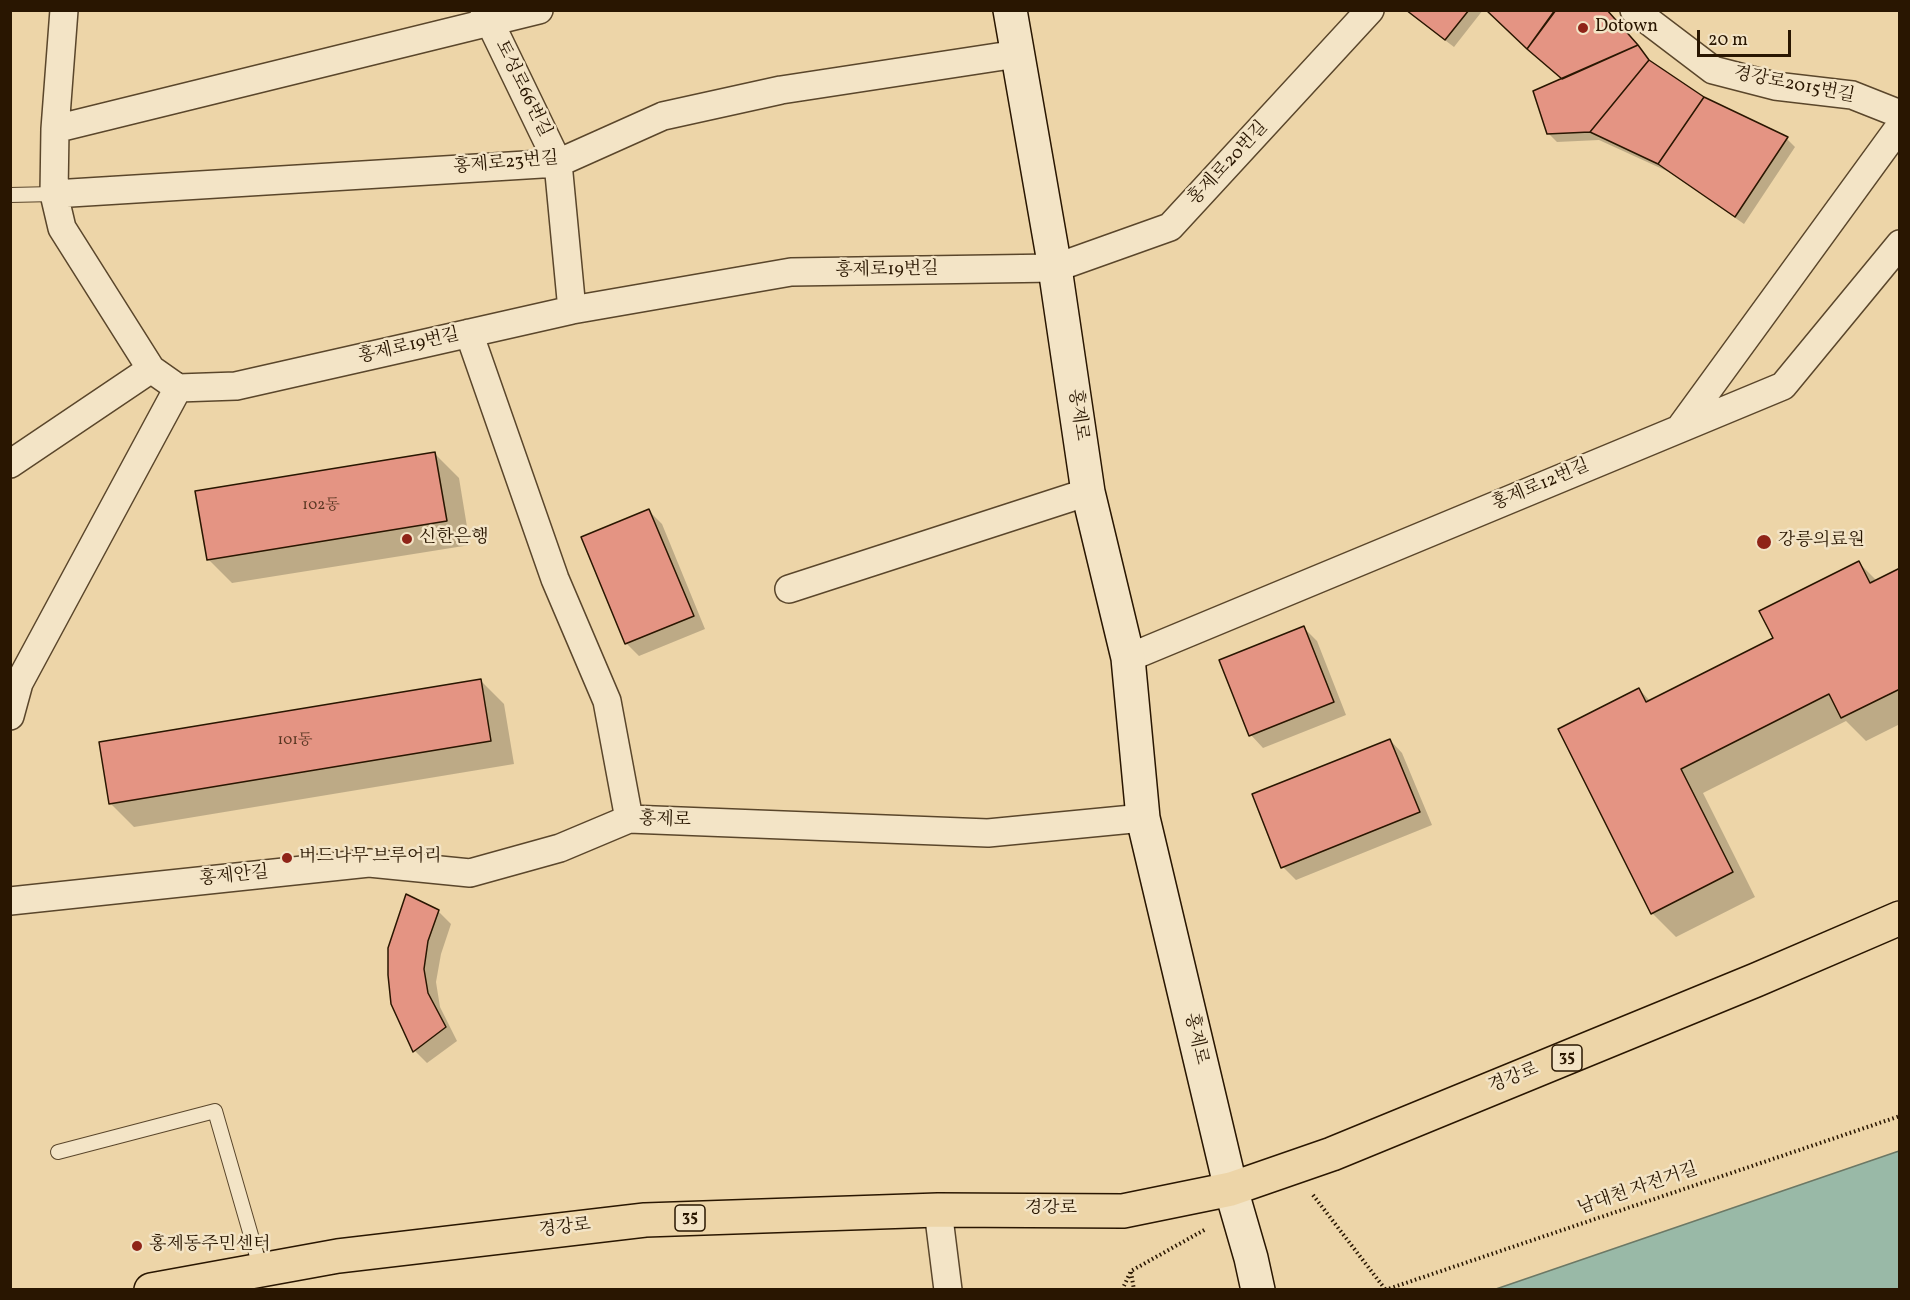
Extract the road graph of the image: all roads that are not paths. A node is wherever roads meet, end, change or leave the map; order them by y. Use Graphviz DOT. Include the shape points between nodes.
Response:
graph roads {
  1 [pos="64,10"];
  2 [pos="539,10"];
  3 [pos="1010,10"];
  4 [pos="1370,10"];
  5 [pos="1634,10"];
  6 [pos="487,17"];
  7 [pos="1017,54"];
  8 [pos="1899,114"];
  9 [pos="1899,126"];
  10 [pos="55,129"];
  11 [pos="558,163"];
  12 [pos="54,194"];
  13 [pos="10,195"];
  14 [pos="1899,244"];
  15 [pos="1055,268"];
  16 [pos="572,310"];
  17 [pos="469,333"];
  18 [pos="151,369"];
  19 [pos="178,388"];
  20 [pos="1680,428"];
  21 [pos="10,464"];
  22 [pos="1088,492"];
  23 [pos="789,590"];
  24 [pos="1128,658"];
  25 [pos="10,716"];
  26 [pos="1143,818"];
  27 [pos="628,819"];
  28 [pos="10,901"];
  29 [pos="1899,918"];
  30 [pos="58,1152"];
  31 [pos="1234,1200"];
  32 [pos="938,1210"];
  33 [pos="261,1270"];
  34 [pos="1254,1274"];
  35 [pos="152,1290"];
  36 [pos="948,1290"];
  1 -- 10 [label="street"];
  2 -- 6 [label="street"];
  3 -- 7 [label="street, 홍제로"];
  4 -- 15 [label="street, 홍제로20번길" via="1170,227"];
  5 -- 8 [label="street, 경강로2015번길" via="1713,70 1775,86 1852,95"];
  6 -- 10 [label="street"];
  6 -- 11 [label="street, 토성로66번길"];
  7 -- 11 [label="street, 홍제로23번길" via="781,90 663,116"];
  7 -- 15 [label="street, 홍제로"];
  9 -- 20 [label="street"];
  10 -- 12 [label="street"];
  11 -- 12 [label="street, 홍제로23번길"];
  11 -- 16 [label="street, 토성로66번길"];
  12 -- 13 [label="lane"];
  12 -- 18 [label="street" via="62,228"];
  14 -- 20 [label="street, 홍제로12번길" via="1783,386"];
  15 -- 16 [label="street, 홍제로19번길" via="791,272"];
  15 -- 22 [label="street, 홍제로"];
  16 -- 17 [label="street, 홍제로19번길"];
  17 -- 19 [label="street, 홍제로19번길" via="236,386"];
  17 -- 27 [label="street, 홍제로" via="555,579 607,701"];
  18 -- 19 [label="street"];
  18 -- 21 [label="street"];
  19 -- 25 [label="street" via="19,683"];
  20 -- 24 [label="street, 홍제로12번길"];
  22 -- 23 [label="street"];
  22 -- 24 [label="street, 홍제로"];
  24 -- 26 [label="street, 홍제로"];
  26 -- 27 [label="street, 홍제로" via="988,833"];
  26 -- 31 [label="street, 홍제로"];
  27 -- 28 [label="street, 홍제안길" via="560,848 470,873 369,863"];
  29 -- 31 [label="main road, 경강로 / 35" via="1292,1169"];
  30 -- 33 [label="lane" via="215,1111"];
  31 -- 32 [label="main road, 경강로 / 35" via="1123,1211"];
  31 -- 34 [label="street, 홍제로"];
  32 -- 33 [label="main road, 경강로 / 35" via="645,1220 338,1256"];
  32 -- 36 [label="street"];
  33 -- 35 [label="main road, 경강로 / 35"];
}
